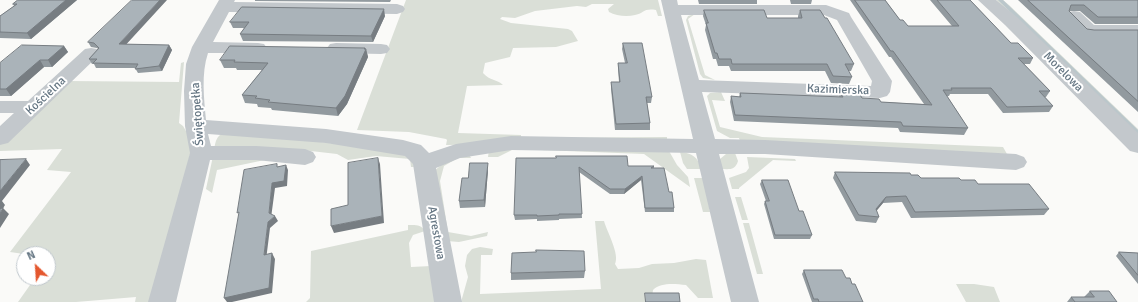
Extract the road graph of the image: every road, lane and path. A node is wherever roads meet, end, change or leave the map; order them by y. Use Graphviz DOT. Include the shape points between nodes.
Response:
graph roads {
  1 [pos="986,0"];
  2 [pos="225,4"];
  3 [pos="670,5"];
  4 [pos="774,5"];
  5 [pos="397,9"];
  6 [pos="1074,16"];
  7 [pos="1138,30"];
  8 [pos="201,47"];
  9 [pos="272,48"];
  10 [pos="319,48"];
  11 [pos="381,49"];
  12 [pos="91,53"];
  13 [pos="690,86"];
  14 [pos="0,107"];
  15 [pos="33,108"];
  16 [pos="196,126"];
  17 [pos="0,138"];
  18 [pos="1138,146"];
  19 [pos="706,147"];
  20 [pos="201,153"];
  21 [pos="304,156"];
  22 [pos="1016,162"];
  23 [pos="424,164"];
  24 [pos="162,302"];
  25 [pos="448,302"];
  26 [pos="745,302"];
  1 -- 18 [label="street, Morelowa" via="1011,21"];
  2 -- 5 [label="street"];
  2 -- 8 [label="street, Świętopełka"];
  3 -- 4 [label="street, Kazimierska"];
  3 -- 13 [label="street, Kazimierska"];
  4 -- 13 [label="street, Kazimierska" via="826,10 843,17 882,81 880,92"];
  6 -- 7 [label="street" via="1090,30"];
  8 -- 9 [label="street"];
  8 -- 16 [label="street, Świętopełka" via="195,64"];
  10 -- 11 [label="street"];
  12 -- 15 [label="street, Kościelna"];
  13 -- 19 [label="street, Kazimierska"];
  14 -- 15 [label="street"];
  15 -- 17 [label="street, Kościelna"];
  16 -- 20 [label="street, Świętopełka"];
  16 -- 23 [label="street" via="326,136 403,147 419,154"];
  19 -- 22 [label="street" via="765,147"];
  19 -- 23 [label="street" via="511,143 456,151"];
  19 -- 26 [label="street, Kazimierska"];
  20 -- 21 [label="street"];
  20 -- 24 [label="street, Świętopełka"];
  23 -- 25 [label="street, Agrestowa"];
}
